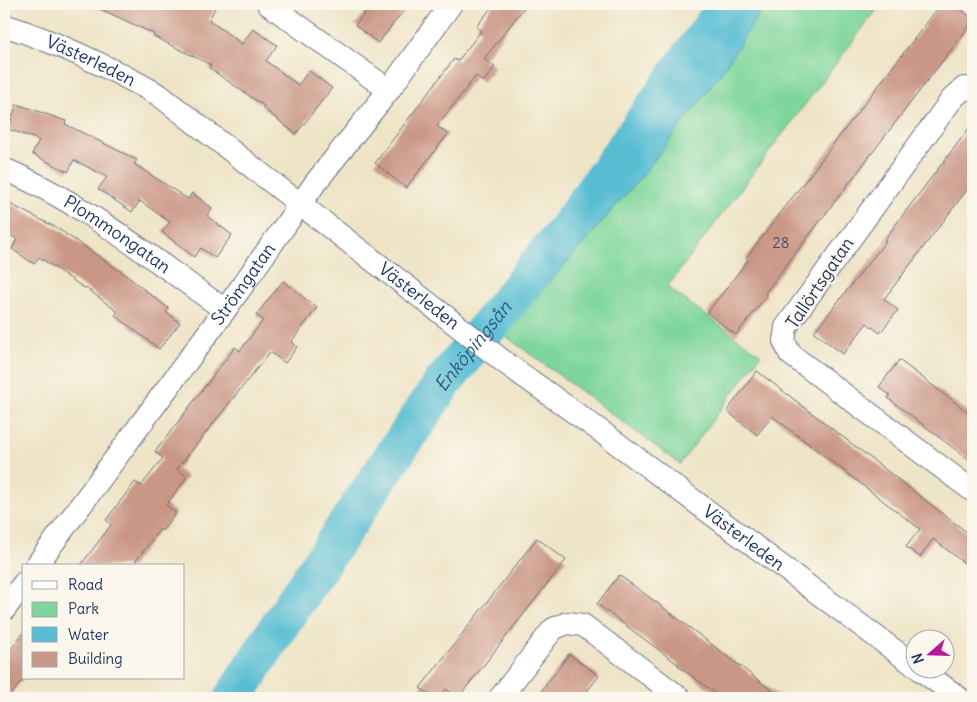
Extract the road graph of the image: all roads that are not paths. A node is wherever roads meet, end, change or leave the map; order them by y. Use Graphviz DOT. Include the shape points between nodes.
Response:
graph roads {
  1 [pos="268,4"];
  2 [pos="451,4"];
  3 [pos="4,25"];
  4 [pos="973,89"];
  5 [pos="390,90"];
  6 [pos="4,169"];
  7 [pos="300,204"];
  8 [pos="225,310"];
  9 [pos="973,491"];
  10 [pos="37,564"];
  11 [pos="22,585"];
  12 [pos="4,610"];
  13 [pos="904,658"];
  14 [pos="935,680"];
  15 [pos="500,698"];
  16 [pos="680,698"];
  17 [pos="959,698"];
  1 -- 5 [label="street"];
  2 -- 5 [label="street, Strömgatan"];
  3 -- 7 [label="street, Västerleden" via="82,55 159,95"];
  4 -- 9 [label="street, Tallörtsgatan" via="964,88 952,99 786,327 784,341 790,354"];
  5 -- 7 [label="street, Strömgatan"];
  6 -- 8 [label="street, Plommongatan" via="33,181 96,219"];
  7 -- 8 [label="street, Strömgatan"];
  7 -- 13 [label="street, Västerleden" via="507,364"];
  8 -- 10 [label="street, Strömgatan"];
  11 -- 12 [label="street"];
  14 -- 17 [label="street"];
  15 -- 16 [label="street" via="553,629 567,622 583,625"];
}
